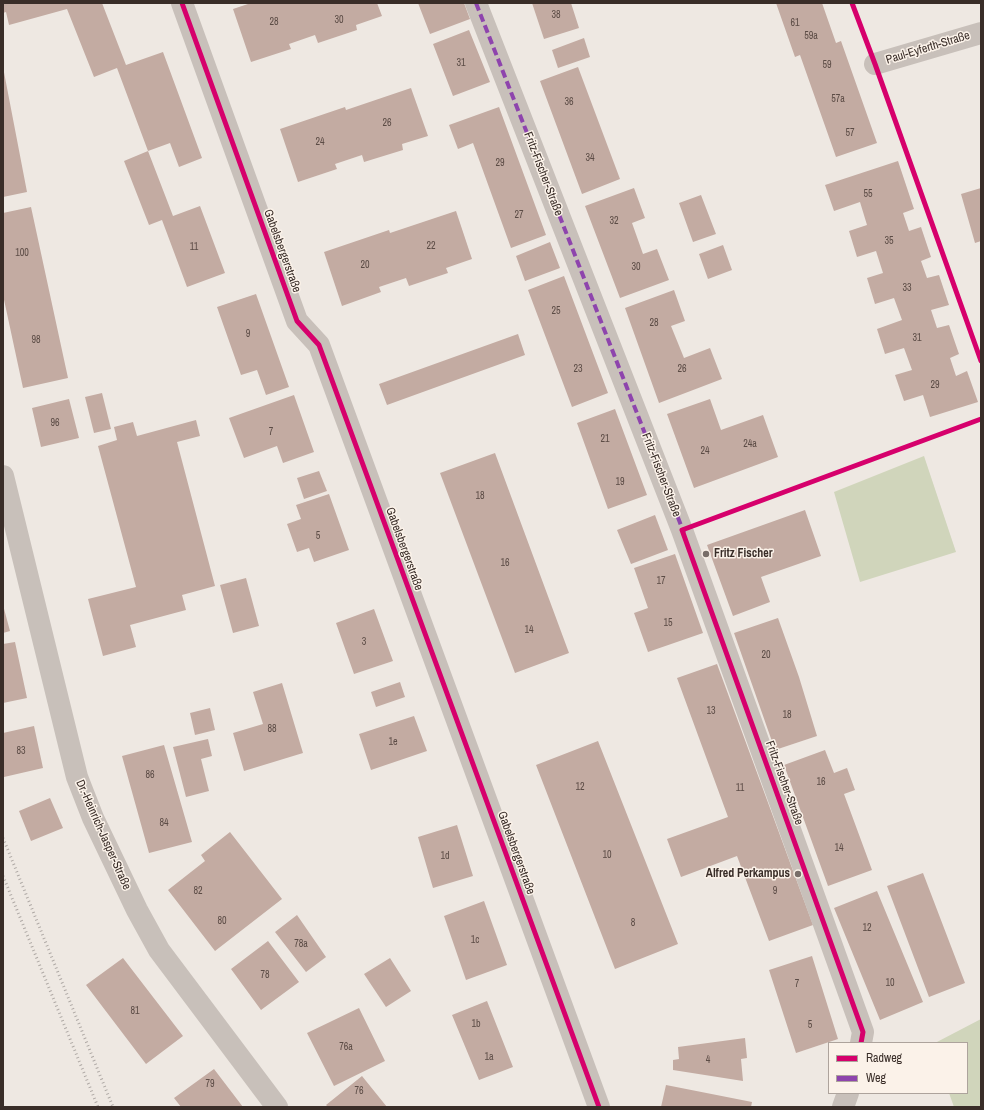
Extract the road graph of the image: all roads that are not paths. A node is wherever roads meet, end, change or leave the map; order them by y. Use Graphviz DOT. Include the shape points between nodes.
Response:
graph roads {
  1 [pos="182,3"];
  2 [pos="476,3"];
  3 [pos="981,33"];
  4 [pos="875,64"];
  5 [pos="3,476"];
  6 [pos="861,1042"];
  7 [pos="848,1094"];
  8 [pos="277,1107"];
  9 [pos="599,1107"];
  10 [pos="843,1107"];
  1 -- 9 [label="street, Gabelsbergerstraße" via="297,321 319,345"];
  2 -- 6 [label="street, Fritz-Fischer-Straße" via="682,530 863,1032"];
  3 -- 4 [label="street, Paul-Eyferth-Straße"];
  5 -- 8 [label="street, Dr.-Heinrich-Jasper-Straße" via="77,776 93,818 136,910 159,950"];
  7 -- 10 [label="street"];
}
